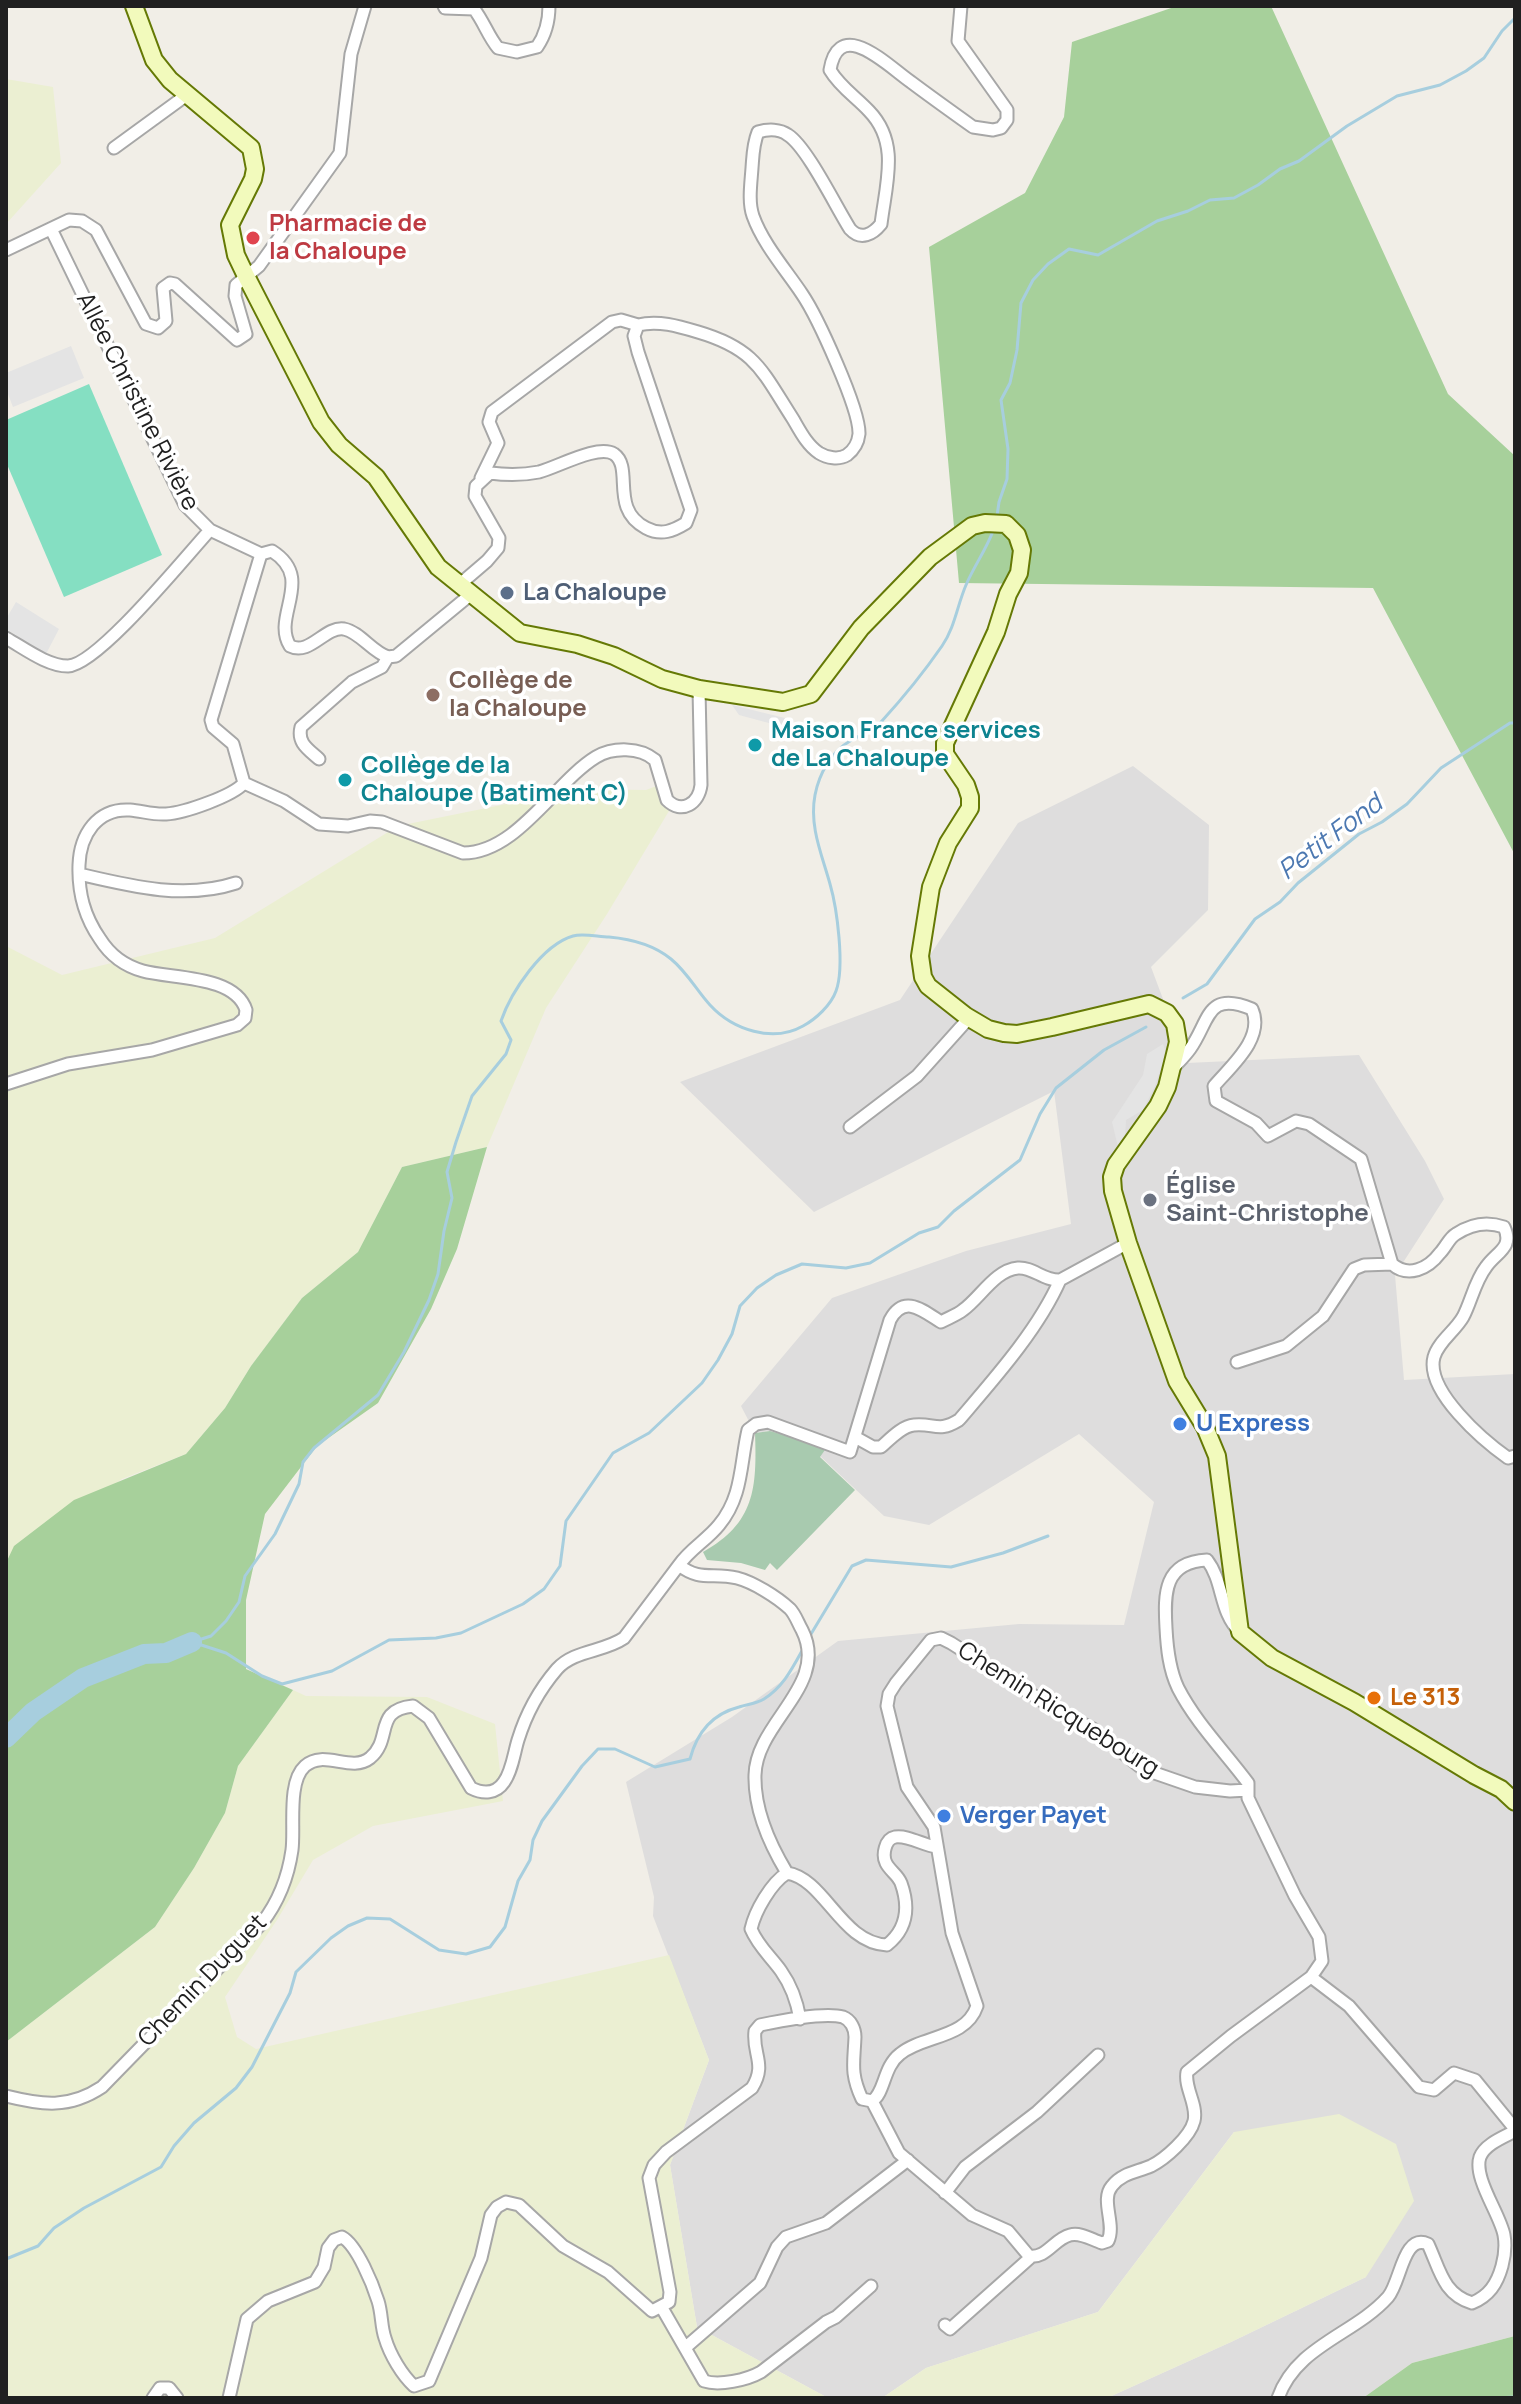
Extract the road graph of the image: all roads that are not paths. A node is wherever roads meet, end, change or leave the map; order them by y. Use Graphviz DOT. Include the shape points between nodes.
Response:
graph roads {
  1 [pos="134,6"];
  2 [pos="365,6"];
  3 [pos="444,6"];
  4 [pos="549,6"];
  5 [pos="961,6"];
  6 [pos="188,94"];
  7 [pos="114,148"];
  8 [pos="51,229"];
  9 [pos="6,250"];
  10 [pos="246,276"];
  11 [pos="638,325"];
  12 [pos="481,479"];
  13 [pos="210,530"];
  14 [pos="261,554"];
  15 [pos="465,590"];
  16 [pos="6,638"];
  17 [pos="388,657"];
  18 [pos="699,689"];
  19 [pos="319,759"];
  20 [pos="244,783"];
  21 [pos="79,874"];
  22 [pos="236,883"];
  23 [pos="969,1018"];
  24 [pos="1173,1068"];
  25 [pos="6,1084"];
  26 [pos="850,1127"];
  27 [pos="1128,1243"];
  28 [pos="1392,1264"];
  29 [pos="1060,1280"];
  30 [pos="1237,1362"];
  31 [pos="855,1437"];
  32 [pos="1515,1456"];
  33 [pos="679,1565"];
  34 [pos="1240,1632"];
  35 [pos="1248,1790"];
  36 [pos="1515,1802"];
  37 [pos="937,1847"];
  38 [pos="787,1873"];
  39 [pos="1311,1977"];
  40 [pos="800,2019"];
  41 [pos="1098,2055"];
  42 [pos="6,2096"];
  43 [pos="872,2101"];
  44 [pos="1515,2130"];
  45 [pos="908,2160"];
  46 [pos="945,2193"];
  47 [pos="1031,2257"];
  48 [pos="871,2286"];
  49 [pos="662,2308"];
  50 [pos="945,2325"];
  51 [pos="686,2347"];
  52 [pos="153,2398"];
  53 [pos="177,2398"];
  54 [pos="229,2398"];
  55 [pos="1278,2398"];
  1 -- 6 [label="main road" via="154,60"];
  2 -- 10 [label="street" via="351,54 340,153 259,266"];
  3 -- 4 [label="street" via="474,9 498,48 517,52 537,47 547,28"];
  5 -- 11 [label="street" via="958,41 1007,110 1001,128 973,127 874,52 849,45 832,58 830,70 836,80 884,128 889,145 881,224 874,233 854,234 785,132 758,132 754,142 752,214 816,314 857,419 852,451 833,458 809,445 744,351 674,325"];
  6 -- 7 [label="street"];
  6 -- 10 [label="main road" via="251,148 253,179 230,225"];
  8 -- 9 [label="street"];
  8 -- 10 [label="street" via="77,220 96,230 142,319 152,328 166,321 163,288 170,283 242,339 245,327 234,289"];
  8 -- 13 [label="street, Allée Christine Rivière" via="185,505"];
  10 -- 15 [label="main road" via="321,422 376,477 438,567"];
  11 -- 12 [label="street" via="612,322 492,412 488,419 498,443"];
  11 -- 12 [label="street" via="638,352 691,510 686,523 663,532 635,521 626,507 618,458 611,452 599,450 537,472 490,473"];
  12 -- 15 [label="street" via="475,496 499,538 498,548"];
  13 -- 14 [label="street, Allée Christine Rivière"];
  13 -- 16 [label="street" via="103,646 77,665 52,663"];
  14 -- 17 [label="street, Allée Christine Rivière" via="272,551 289,567 291,602 285,632 290,646 305,647 340,629"];
  14 -- 20 [label="street" via="211,720 233,744"];
  15 -- 17 [label="street" via="396,656"];
  15 -- 18 [label="main road" via="520,633 577,644"];
  17 -- 19 [label="street" via="382,667 352,682 301,727 302,744"];
  18 -- 20 [label="street" via="701,785 695,801 671,805 655,760 635,751 613,751 594,758 524,823 472,853 382,822 319,824"];
  18 -- 23 [label="main road" via="783,702 811,694 861,628 958,535 985,523 1006,524 1017,535 1022,550 1019,573 945,743 945,754 966,785 970,808 937,869 920,956 928,986"];
  20 -- 21 [label="street" via="233,793 171,813 121,810 97,819 80,851"];
  21 -- 22 [label="street" via="167,890 199,891"];
  21 -- 25 [label="street" via="86,915 115,957 141,971 214,984 239,998 245,1018 237,1025 152,1050 68,1064"];
  23 -- 24 [label="main road" via="988,1029 1017,1034 1149,1004 1175,1024"];
  23 -- 26 [label="street" via="917,1076"];
  24 -- 27 [label="main road" via="1158,1106 1112,1177"];
  24 -- 28 [label="street" via="1191,1048 1207,1014 1220,1003 1252,1009 1257,1020 1252,1037 1214,1086 1216,1101 1256,1123 1268,1136 1296,1121 1309,1124 1361,1159"];
  27 -- 29 [label="street"];
  27 -- 34 [label="main road" via="1177,1381 1217,1456"];
  28 -- 30 [label="street" via="1354,1269 1323,1316 1286,1346"];
  28 -- 32 [label="street" via="1410,1272 1425,1267 1453,1235 1491,1223 1504,1227 1506,1247 1486,1266 1462,1319 1433,1359 1434,1373 1463,1421 1508,1458"];
  29 -- 31 [label="street" via="1035,1324 959,1420 945,1429 914,1425 881,1447"];
  29 -- 31 [label="street" via="1013,1269 962,1312 941,1322 914,1306 896,1310"];
  31 -- 33 [label="street" via="850,1452 768,1422 756,1424 748,1430 732,1507"];
  33 -- 38 [label="street" via="701,1577 740,1578 792,1611 806,1638 809,1666 764,1742 755,1775 765,1830"];
  33 -- 42 [label="street, Chemin Duguet" via="624,1638 559,1667 536,1697 498,1789 488,1793 471,1788 429,1718 413,1706 390,1713 377,1750 364,1761 308,1763 299,1772 295,1790 284,1884 262,1923 85,2099 70,2104"];
  34 -- 35 [label="street" via="1229,1621 1207,1560 1180,1567 1164,1595 1167,1653 1191,1710 1248,1783"];
  34 -- 36 [label="main road" via="1272,1658 1501,1789"];
  35 -- 37 [label="street, Chemin Ricquebourg" via="1195,1787 1143,1769 1093,1729 941,1638 931,1640 896,1683 887,1706 902,1774 934,1827"];
  35 -- 39 [label="street" via="1319,1937 1322,1961"];
  37 -- 38 [label="street" via="898,1836 889,1839 884,1855 901,1885 906,1915 904,1927 887,1945 861,1937 803,1880"];
  37 -- 43 [label="street, Chemin Ricquebourg" via="952,1933 977,2006 955,2030 896,2057"];
  38 -- 40 [label="street" via="778,1879 751,1929 782,1972"];
  39 -- 44 [label="street" via="1349,2006 1419,2087 1434,2090 1454,2073 1475,2080"];
  39 -- 47 [label="street" via="1187,2072 1194,2123 1153,2165 1127,2174 1111,2187 1108,2241 1070,2235"];
  40 -- 43 [label="street" via="843,2017 852,2024 855,2084 862,2099"];
  40 -- 49 [label="street" via="760,2025 754,2039 761,2065 752,2088 654,2165 649,2185 670,2292"];
  41 -- 46 [label="street" via="1037,2112 965,2167"];
  43 -- 45 [label="street" via="899,2153"];
  44 -- 55 [label="street" via="1480,2157 1479,2169 1506,2248 1488,2294 1472,2303 1458,2299 1449,2291 1428,2244 1414,2243 1388,2297 1311,2352"];
  45 -- 46 [label="street"];
  45 -- 51 [label="street" via="826,2223 786,2237 760,2283"];
  46 -- 47 [label="street" via="972,2215 1004,2228"];
  47 -- 50 [label="street" via="950,2329"];
  48 -- 51 [label="street" via="753,2377 704,2381"];
  49 -- 51 [label="street"];
  49 -- 54 [label="street" via="652,2311 644,2306 608,2272 563,2246 519,2205 506,2202 491,2215 481,2258 429,2381 414,2386 408,2380 385,2338 364,2266 342,2237 328,2248 315,2282 268,2301 247,2319"];
  52 -- 53 [label="street" via="160,2388 169,2388"];
}
